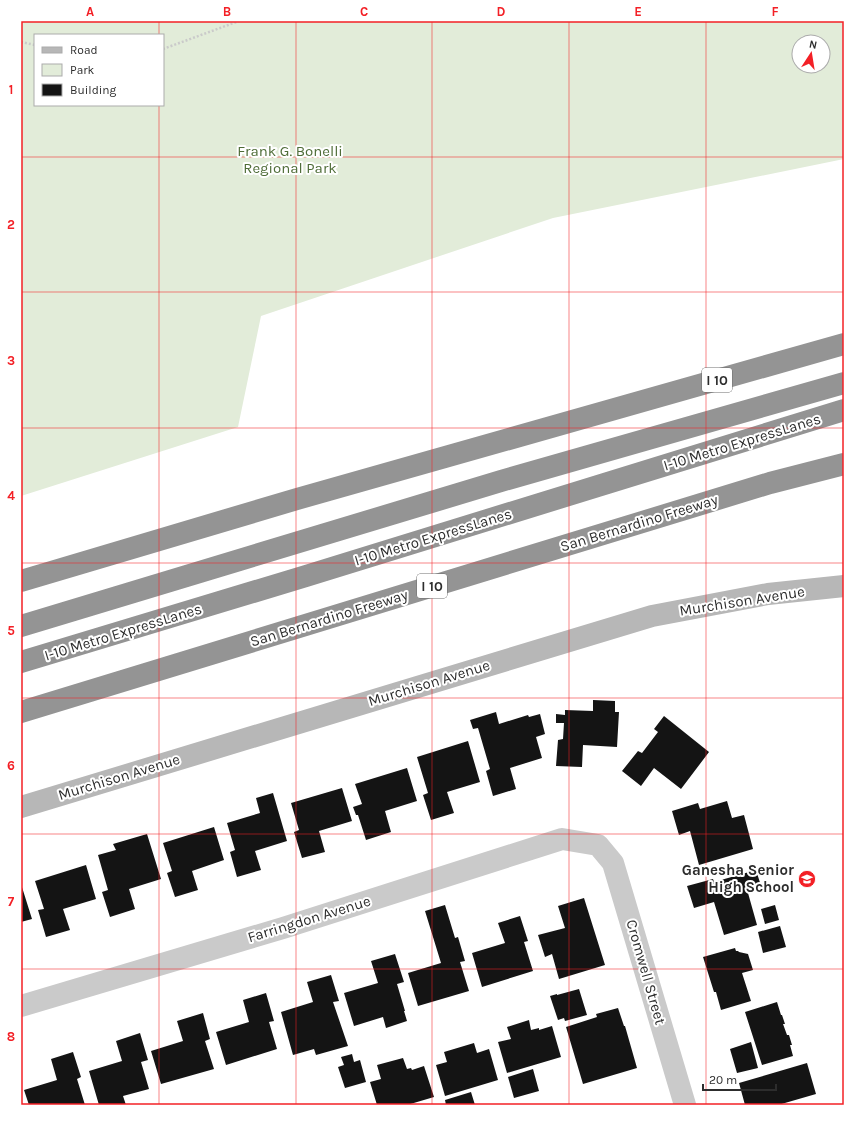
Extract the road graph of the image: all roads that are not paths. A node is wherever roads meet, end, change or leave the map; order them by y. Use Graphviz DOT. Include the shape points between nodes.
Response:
graph roads {
  1 [pos="844,344"];
  2 [pos="844,383"];
  3 [pos="844,410"];
  4 [pos="844,464"];
  5 [pos="21,581"];
  6 [pos="844,586"];
  7 [pos="21,626"];
  8 [pos="21,662"];
  9 [pos="21,712"];
  10 [pos="21,807"];
  11 [pos="598,845"];
  12 [pos="21,1006"];
  13 [pos="685,1105"];
  1 -- 5 [label="highway, I 10" via="297,499"];
  2 -- 7 [label="highway, I-10 Metro ExpressLanes" via="501,481"];
  3 -- 8 [label="highway, I-10 Metro ExpressLanes"];
  4 -- 9 [label="highway, San Bernardino Freeway / I 10" via="770,483"];
  6 -- 10 [label="street, Murchison Avenue" via="768,594 652,616"];
  11 -- 12 [label="street, Farringdon Avenue" via="562,839 283,928"];
  11 -- 13 [label="street, Cromwell Street" via="613,863"];
}
